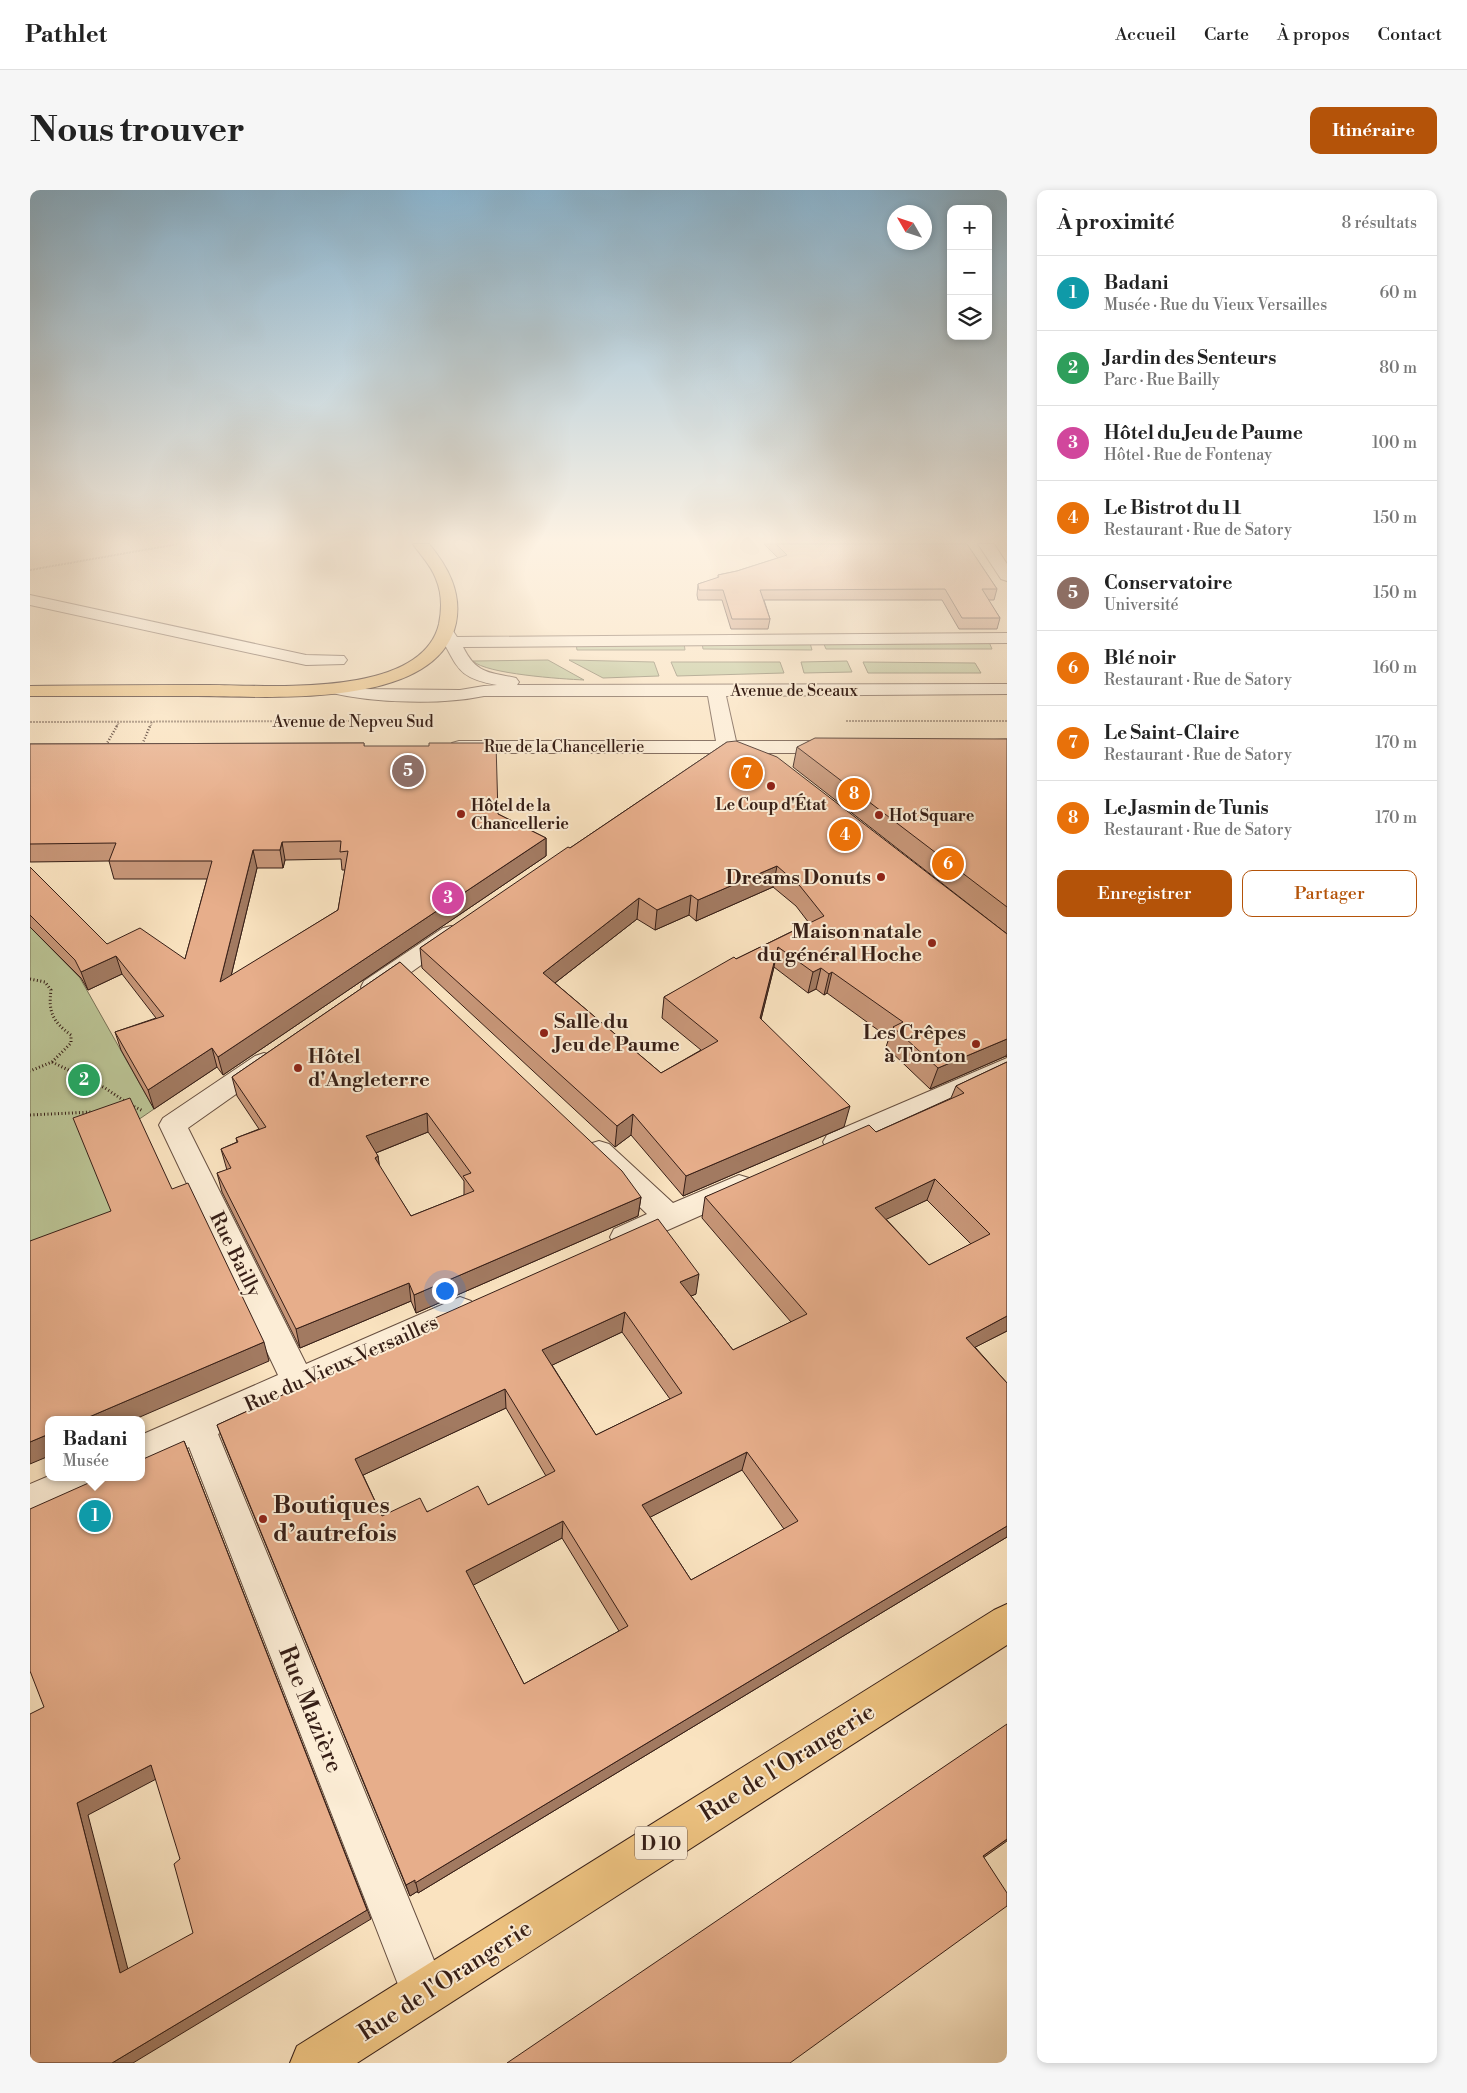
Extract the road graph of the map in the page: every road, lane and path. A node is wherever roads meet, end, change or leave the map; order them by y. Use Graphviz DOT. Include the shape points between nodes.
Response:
graph roads {
  1 [pos="174,631"];
  2 [pos="450,631"];
  3 [pos="450,637"];
  4 [pos="1007,638"];
  5 [pos="338,660"];
  6 [pos="389,677"];
  7 [pos="338,689"];
  8 [pos="1007,689"];
  9 [pos="484,690"];
  10 [pos="716,690"];
  11 [pos="30,691"];
  12 [pos="581,691"];
  13 [pos="372,721"];
  14 [pos="846,721"];
  15 [pos="1007,721"];
  16 [pos="30,722"];
  17 [pos="119,722"];
  18 [pos="152,722"];
  19 [pos="113,745"];
  20 [pos="134,745"];
  21 [pos="727,746"];
  22 [pos="442,747"];
  23 [pos="752,747"];
  24 [pos="858,747"];
  25 [pos="779,767"];
  26 [pos="469,921"];
  27 [pos="403,966"];
  28 [pos="30,979"];
  29 [pos="425,986"];
  30 [pos="356,999"];
  31 [pos="284,1048"];
  32 [pos="52,1062"];
  33 [pos="1007,1067"];
  34 [pos="30,1071"];
  35 [pos="141,1110"];
  36 [pos="94,1112"];
  37 [pos="30,1115"];
  38 [pos="583,1136"];
  39 [pos="817,1151"];
  40 [pos="763,1176"];
  41 [pos="669,1217"];
  42 [pos="603,1247"];
  43 [pos="487,1298"];
  44 [pos="298,1382"];
  45 [pos="198,1426"];
  46 [pos="145,1450"];
  47 [pos="75,1481"];
  48 [pos="30,1501"];
  49 [pos="1007,1623"];
  50 [pos="424,1992"];
  51 [pos="314,2063"];
  1 -- 5 [label="street" via="306,660"];
  2 -- 3 [label="main road"];
  3 -- 4 [label="street"];
  3 -- 6 [label="main road, Avenue de Nepveu Sud" via="413,666"];
  3 -- 12 [label="street, Avenue de Sceaux" via="462,663 474,673 502,681"];
  6 -- 7 [label="main road, Avenue de Nepveu Sud"];
  6 -- 9 [label="street, Avenue de Sceaux" via="398,682"];
  7 -- 9 [label="street, Avenue de Sceaux" via="359,694 460,696"];
  7 -- 11 [label="main road, Avenue de Nepveu Sud"];
  8 -- 10 [label="street, Avenue de Sceaux"];
  9 -- 12 [label="street, Avenue de Sceaux"];
  10 -- 12 [label="street, Avenue de Sceaux"];
  10 -- 21 [label="street"];
  13 -- 18 [label="path, Avenue de Nepveu Sud"];
  14 -- 15 [label="path, Avenue de Sceaux"];
  16 -- 17 [label="path, Avenue de Nepveu Sud"];
  17 -- 18 [label="path, Avenue de Nepveu Sud"];
  17 -- 19 [label="path" via="106,745"];
  18 -- 20 [label="path" via="142,745"];
  21 -- 22 [label="street, Rue de la Chancellerie" via="698,756"];
  21 -- 23 [label="street, Rue de la Chancellerie"];
  23 -- 24 [label="street, Rue de la Chancellerie"];
  23 -- 25 [label="street"];
  26 -- 27 [label="street"];
  27 -- 29 [label="street"];
  27 -- 30 [label="street"];
  28 -- 32 [label="path" via="45,982 52,990 51,1018 71,1035 71,1044"];
  31 -- 44 [label="street, Rue Bailly" via="173,1125"];
  32 -- 34 [label="path"];
  32 -- 35 [label="path" via="105,1088 132,1108"];
  33 -- 39 [label="street"];
  36 -- 37 [label="path"];
  38 -- 41 [label="street"];
  40 -- 41 [label="street"];
  41 -- 42 [label="street"];
  43 -- 44 [label="street, Rue du Vieux Versailles"];
  44 -- 45 [label="street, Rue du Vieux Versailles"];
  45 -- 46 [label="street, Rue du Vieux Versailles"];
  45 -- 50 [label="street, Rue Mazière"];
  47 -- 48 [label="street"];
  49 -- 50 [label="main road, Rue de l'Orangerie / D 10"];
  50 -- 51 [label="main road, Rue de l'Orangerie / D 10"];
}
